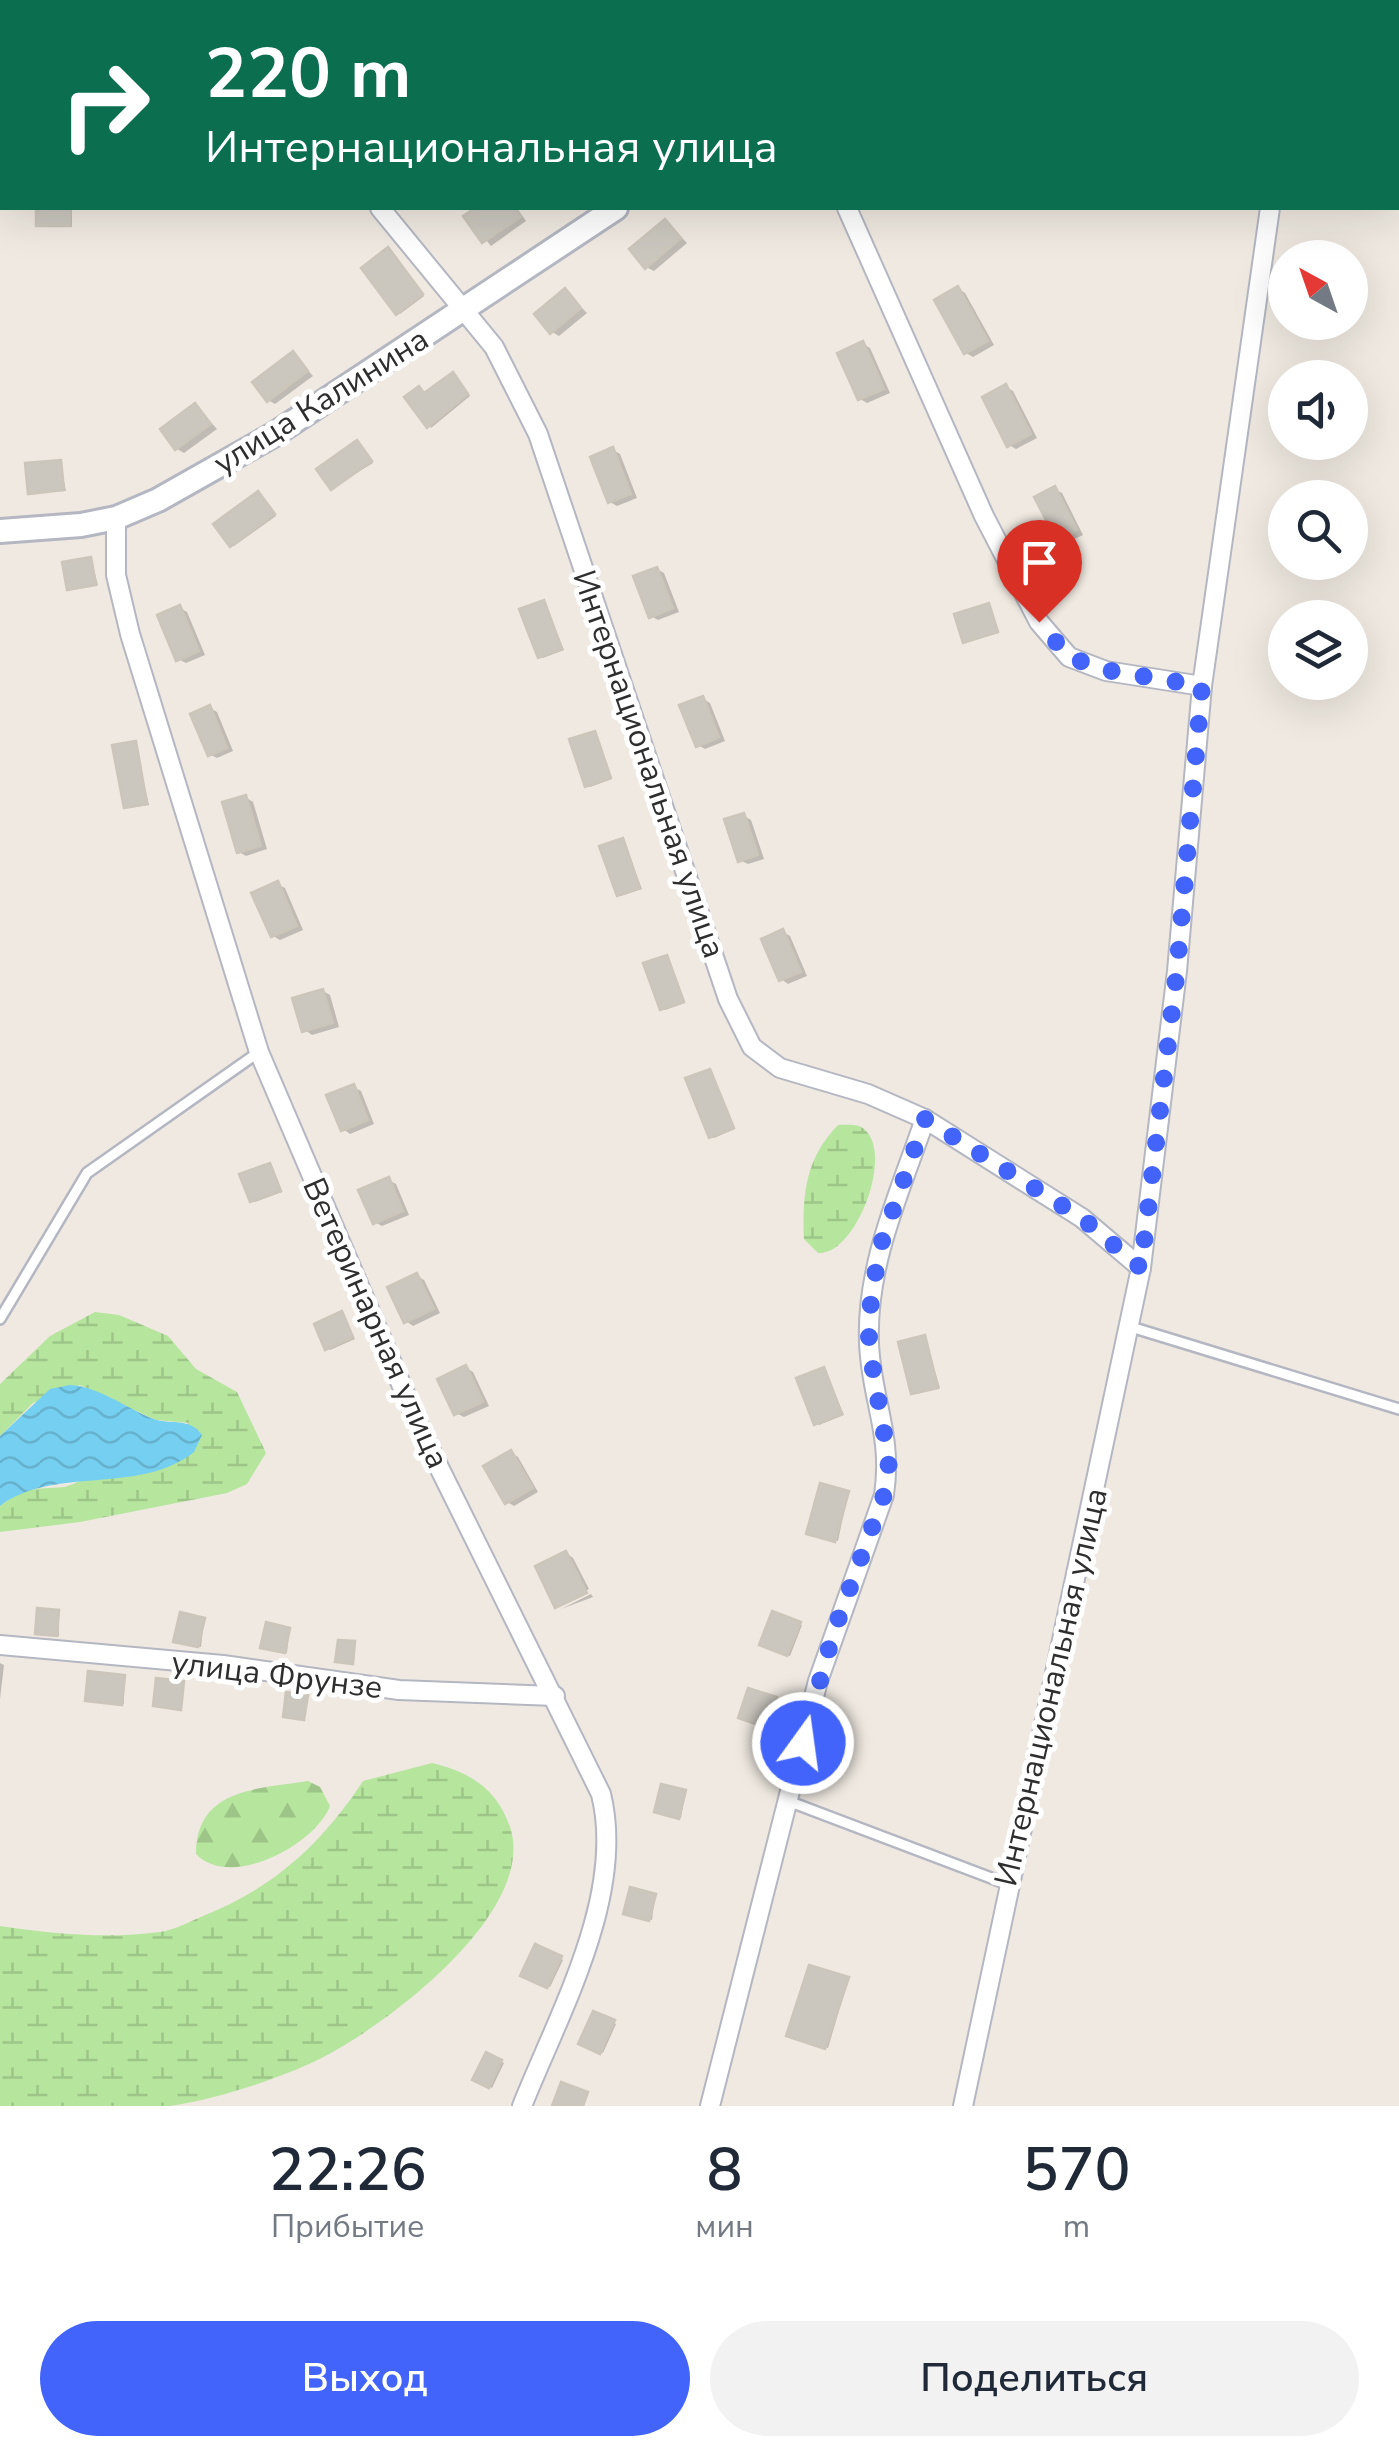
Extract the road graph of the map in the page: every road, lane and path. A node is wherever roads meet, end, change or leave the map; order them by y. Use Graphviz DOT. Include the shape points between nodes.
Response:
graph roads {
  1 [pos="382,210"];
  2 [pos="613,210"];
  3 [pos="849,210"];
  4 [pos="1270,210"];
  5 [pos="468,310"];
  6 [pos="116,518"];
  7 [pos="0,531"];
  8 [pos="1202,686"];
  9 [pos="258,1052"];
  10 [pos="925,1119"];
  11 [pos="1141,1268"];
  12 [pos="0,1318"];
  13 [pos="1131,1327"];
  14 [pos="1399,1410"];
  15 [pos="0,1645"];
  16 [pos="555,1696"];
  17 [pos="788,1801"];
  18 [pos="1007,1884"];
  19 [pos="522,2106"];
  20 [pos="710,2106"];
  21 [pos="964,2106"];
  1 -- 5 [label="street, Интернациональная улица"];
  2 -- 5 [label="street, улица Калинина"];
  3 -- 8 [label="street" via="984,516 1039,622 1069,657"];
  4 -- 8 [label="street, Интернациональная улица"];
  5 -- 6 [label="street, улица Калинина" via="275,434"];
  5 -- 10 [label="street, Интернациональная улица" via="538,434 728,999 752,1047 780,1068"];
  6 -- 7 [label="street, улица Калинина"];
  6 -- 9 [label="street, Ветеринарная улица" via="116,575 130,634"];
  8 -- 11 [label="street, Интернациональная улица"];
  9 -- 12 [label="lane" via="87,1172"];
  9 -- 16 [label="street, Ветеринарная улица" via="422,1433"];
  10 -- 11 [label="street, Интернациональная улица" via="1082,1218"];
  10 -- 17 [label="street" via="879,1250 869,1316 889,1462 884,1495 818,1681"];
  11 -- 13 [label="street, Интернациональная улица"];
  13 -- 14 [label="lane"];
  13 -- 18 [label="street, Интернациональная улица"];
  15 -- 16 [label="street, улица Фрунзе" via="223,1665 400,1690"];
  16 -- 19 [label="street, Ветеринарная улица" via="601,1794 609,1827 598,1912"];
  17 -- 18 [label="lane"];
  17 -- 20 [label="street"];
  18 -- 21 [label="street, Интернациональная улица"];
}
